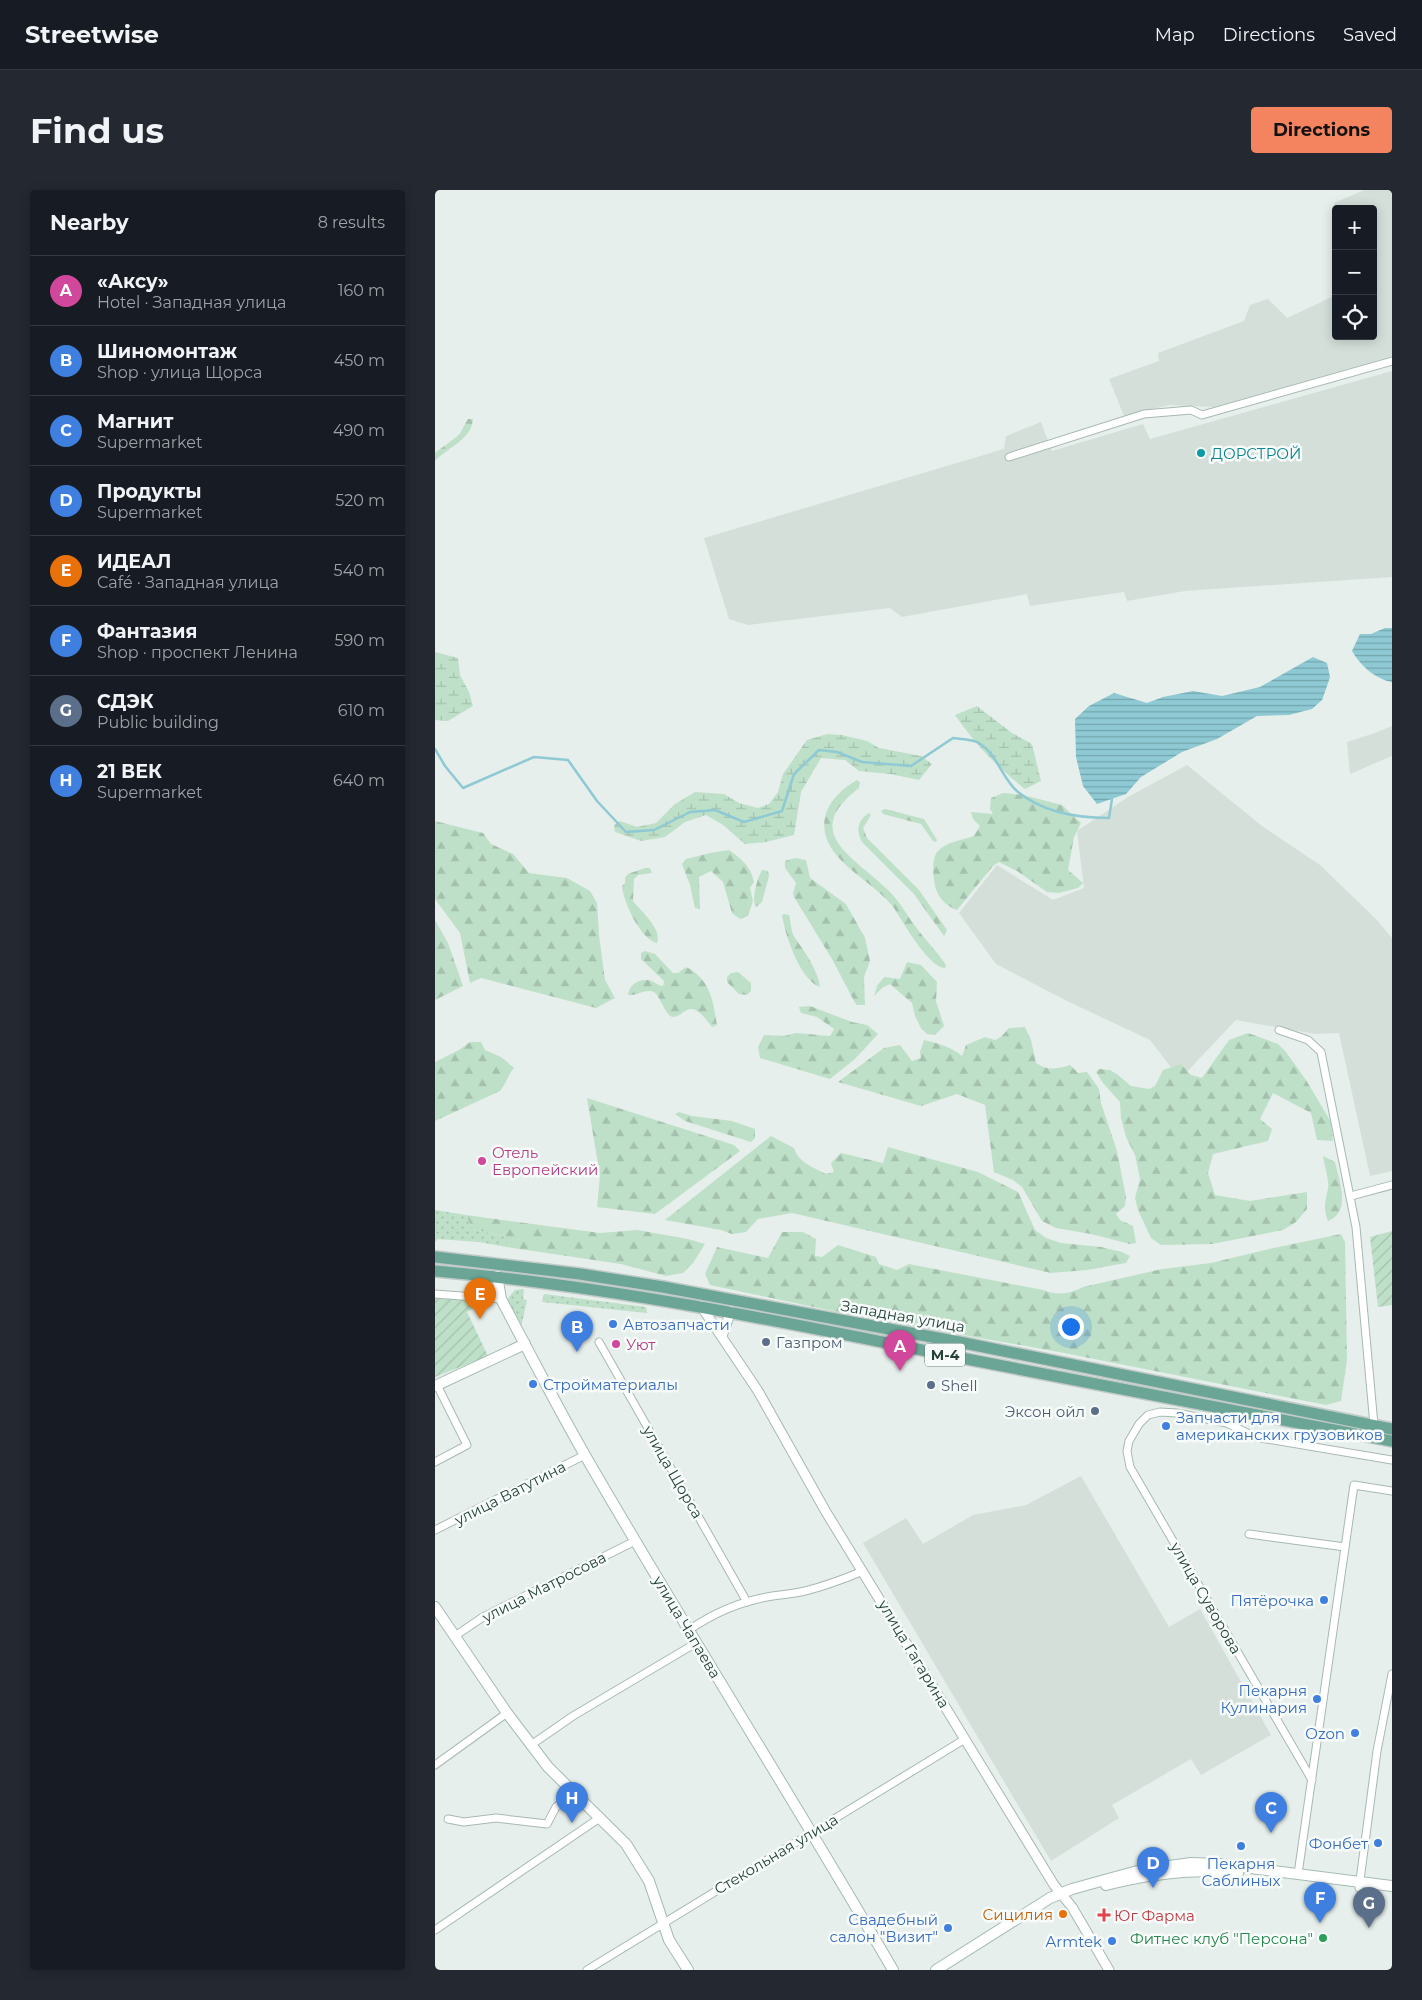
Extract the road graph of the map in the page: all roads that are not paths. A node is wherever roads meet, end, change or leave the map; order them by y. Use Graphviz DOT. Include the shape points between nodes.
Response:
graph roads {
  1 [pos="1392,361"];
  2 [pos="1009,457"];
  3 [pos="1279,1030"];
  4 [pos="1392,1185"];
  5 [pos="1351,1196"];
  6 [pos="435,1257"];
  7 [pos="435,1271"];
  8 [pos="497,1276"];
  9 [pos="435,1294"];
  10 [pos="501,1298"];
  11 [pos="701,1306"];
  12 [pos="731,1311"];
  13 [pos="722,1336"];
  14 [pos="599,1342"];
  15 [pos="525,1344"];
  16 [pos="436,1386"];
  17 [pos="1374,1425"];
  18 [pos="1392,1429"];
  19 [pos="1392,1441"];
  20 [pos="585,1455"];
  21 [pos="1392,1460"];
  22 [pos="435,1462"];
  23 [pos="1392,1491"];
  24 [pos="435,1530"];
  25 [pos="1249,1534"];
  26 [pos="635,1541"];
  27 [pos="1345,1547"];
  28 [pos="863,1572"];
  29 [pos="747,1602"];
  30 [pos="435,1607"];
  31 [pos="689,1630"];
  32 [pos="455,1636"];
  33 [pos="696,1643"];
  34 [pos="1392,1674"];
  35 [pos="507,1713"];
  36 [pos="965,1739"];
  37 [pos="531,1745"];
  38 [pos="435,1764"];
  39 [pos="1312,1780"];
  40 [pos="575,1793"];
  41 [pos="601,1818"];
  42 [pos="448,1819"];
  43 [pos="813,1832"];
  44 [pos="1298,1874"];
  45 [pos="1359,1885"];
  46 [pos="1392,1886"];
  47 [pos="1392,1892"];
  48 [pos="1063,1896"];
  49 [pos="663,1924"];
  50 [pos="435,1930"];
  51 [pos="587,1970"];
  52 [pos="688,1970"];
  53 [pos="893,1970"];
  54 [pos="936,1970"];
  55 [pos="947,1970"];
  56 [pos="1109,1970"];
  1 -- 2 [label="street" via="1203,415 1191,410 1145,414"];
  3 -- 5 [label="street" via="1308,1040 1321,1052"];
  4 -- 5 [label="street"];
  5 -- 17 [label="street"];
  6 -- 17 [label="main road, Западная улица / М-4" via="580,1274 681,1291 959,1342"];
  7 -- 8 [label="main road, Западная улица / М-4"];
  8 -- 10 [label="main road, улица Чапаева"];
  8 -- 11 [label="main road, Западная улица / М-4"];
  9 -- 10 [label="street"];
  10 -- 15 [label="main road, улица Чапаева"];
  11 -- 12 [label="main road, Западная улица / М-4"];
  11 -- 13 [label="street, улица Гагарина"];
  12 -- 13 [label="street"];
  12 -- 19 [label="main road, Западная улица / М-4"];
  13 -- 28 [label="street, улица Гагарина" via="758,1391"];
  14 -- 29 [label="street, улица Щорса"];
  15 -- 16 [label="main road"];
  15 -- 20 [label="main road, улица Чапаева"];
  16 -- 22 [label="street" via="467,1445"];
  17 -- 18 [label="main road, Западная улица / М-4"];
  20 -- 24 [label="street, улица Ватутина"];
  20 -- 26 [label="main road, улица Чапаева"];
  21 -- 39 [label="street, улица Суворова" via="1255,1437 1227,1423 1177,1413 1148,1415 1129,1441 1130,1467"];
  23 -- 27 [label="street" via="1354,1485"];
  25 -- 27 [label="street"];
  26 -- 31 [label="main road, улица Чапаева"];
  26 -- 32 [label="street, улица Матросова" via="483,1617"];
  27 -- 39 [label="street"];
  28 -- 29 [label="street" via="804,1592"];
  28 -- 36 [label="street, улица Гагарина"];
  29 -- 31 [label="street"];
  30 -- 32 [label="main road"];
  31 -- 33 [label="main road, улица Чапаева"];
  32 -- 35 [label="main road"];
  33 -- 37 [label="street" via="573,1716"];
  33 -- 43 [label="main road, улица Чапаева"];
  34 -- 45 [label="street" via="1377,1751"];
  35 -- 37 [label="main road"];
  35 -- 38 [label="street"];
  36 -- 43 [label="street, Стекольная улица"];
  36 -- 48 [label="street, улица Гагарина"];
  37 -- 40 [label="main road"];
  39 -- 44 [label="street"];
  40 -- 41 [label="main road"];
  40 -- 42 [label="street" via="556,1807 547,1824 496,1818 465,1822"];
  41 -- 49 [label="main road" via="626,1844 649,1881"];
  41 -- 50 [label="street"];
  43 -- 49 [label="street, Стекольная улица"];
  43 -- 53 [label="main road, улица Чапаева"];
  44 -- 45 [label="main road"];
  44 -- 48 [label="main road" via="1219,1864 1191,1864 1141,1870 1098,1881"];
  45 -- 46 [label="main road"];
  45 -- 47 [label="main road"];
  45 -- 48 [label="main road" via="1195,1871 1131,1879"];
  48 -- 54 [label="main road"];
  48 -- 55 [label="main road"];
  48 -- 56 [label="street, улица Гагарина"];
  49 -- 51 [label="street, Стекольная улица"];
  49 -- 52 [label="main road"];
}
